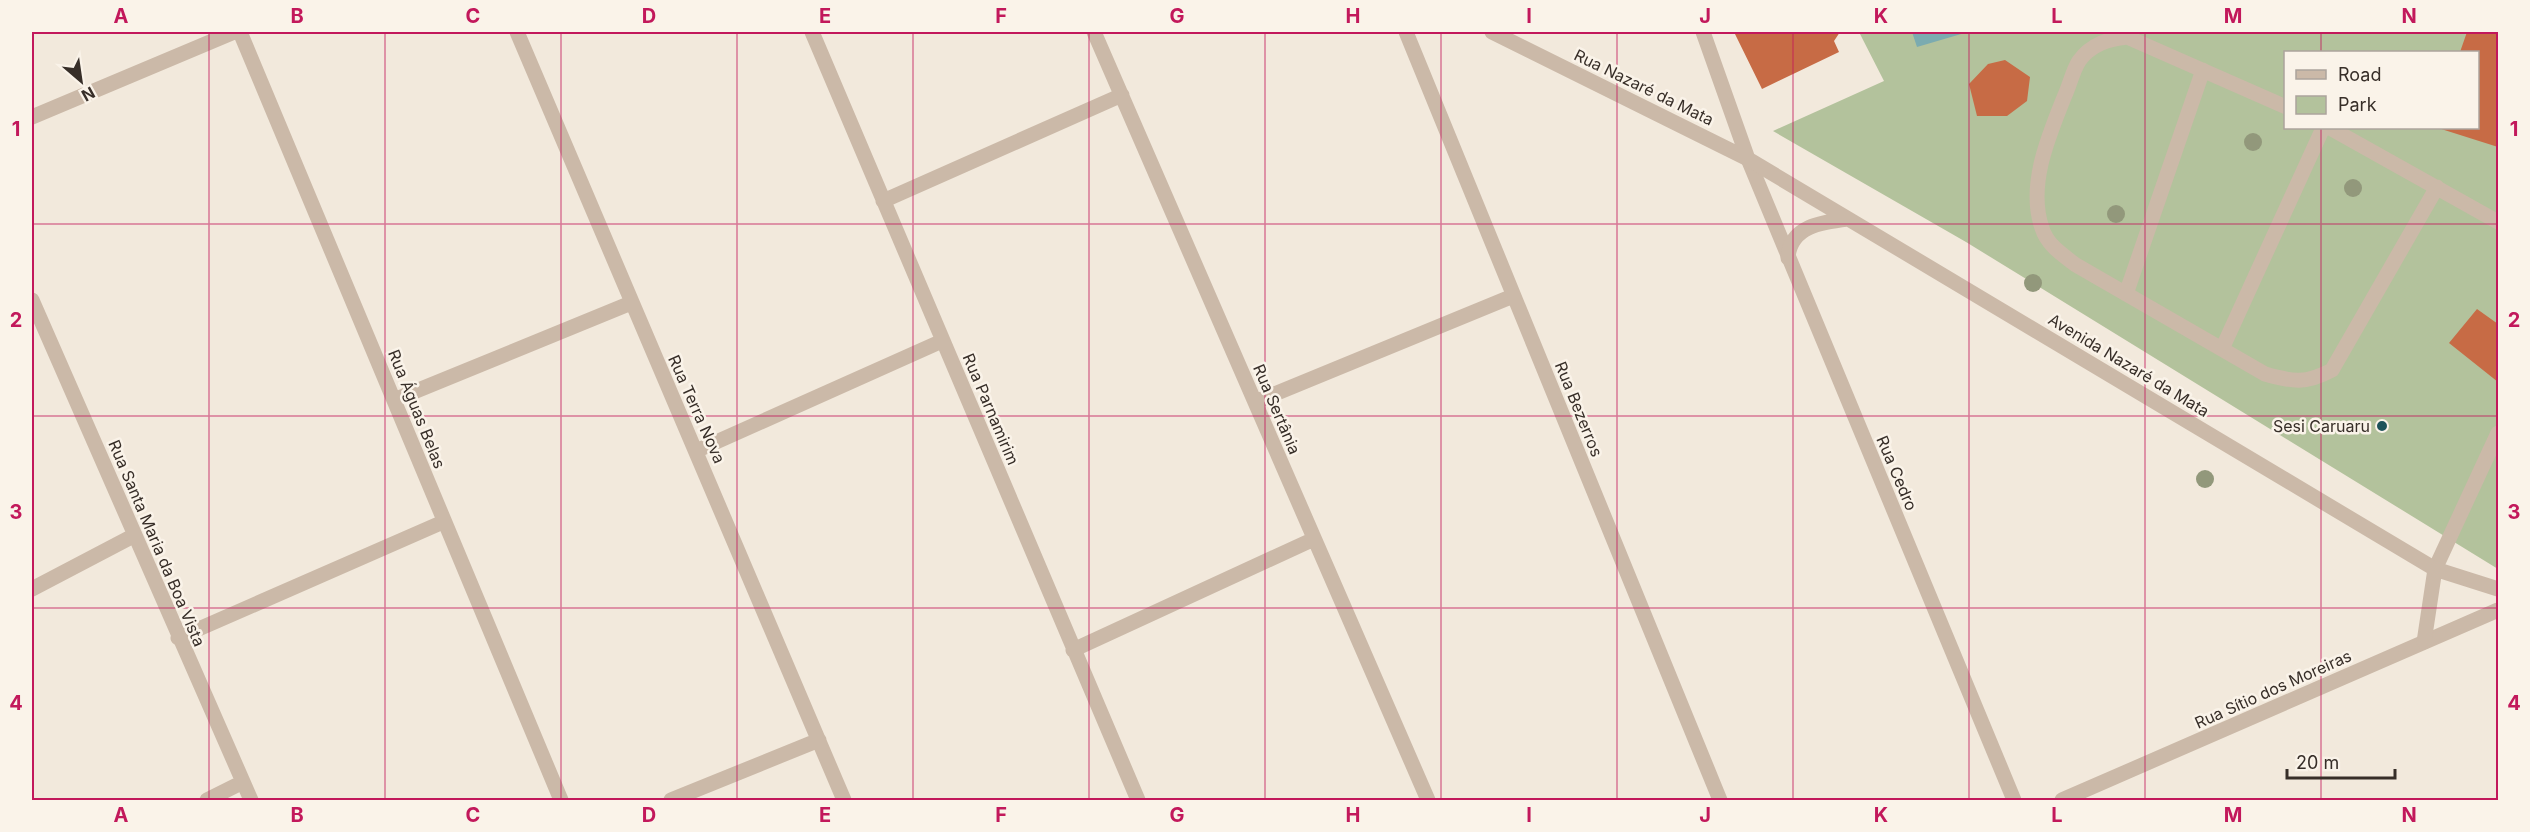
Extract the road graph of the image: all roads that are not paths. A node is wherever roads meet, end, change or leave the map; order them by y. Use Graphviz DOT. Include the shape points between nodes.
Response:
graph roads {
  1 [pos="234,32"];
  2 [pos="240,32"];
  3 [pos="517,32"];
  4 [pos="812,32"];
  5 [pos="1094,32"];
  6 [pos="1406,32"];
  7 [pos="1492,32"];
  8 [pos="1703,32"];
  9 [pos="2203,70"];
  10 [pos="1122,95"];
  11 [pos="2284,106"];
  12 [pos="32,117"];
  13 [pos="2323,129"];
  14 [pos="2332,129"];
  15 [pos="1748,159"];
  16 [pos="2437,187"];
  17 [pos="884,201"];
  18 [pos="1848,219"];
  19 [pos="2499,222"];
  20 [pos="1788,258"];
  21 [pos="2126,294"];
  22 [pos="1513,296"];
  23 [pos="32,300"];
  24 [pos="632,303"];
  25 [pos="942,341"];
  26 [pos="2222,349"];
  27 [pos="394,400"];
  28 [pos="1255,402"];
  29 [pos="2499,433"];
  30 [pos="696,451"];
  31 [pos="443,522"];
  32 [pos="135,535"];
  33 [pos="1314,539"];
  34 [pos="2435,569"];
  35 [pos="32,589"];
  36 [pos="2499,589"];
  37 [pos="2499,610"];
  38 [pos="178,638"];
  39 [pos="2424,642"];
  40 [pos="1073,650"];
  41 [pos="819,740"];
  42 [pos="243,782"];
  43 [pos="207,801"];
  44 [pos="251,801"];
  45 [pos="561,801"];
  46 [pos="671,801"];
  47 [pos="844,801"];
  48 [pos="1138,801"];
  49 [pos="1428,801"];
  50 [pos="1720,801"];
  51 [pos="2014,801"];
  52 [pos="2062,801"];
  1 -- 12 [label="street"];
  2 -- 27 [label="street, Rua Águas Belas"];
  3 -- 24 [label="street, Rua Terra Nova"];
  4 -- 17 [label="street, Rua Parnamirim"];
  5 -- 10 [label="street, Rua Sertânia"];
  6 -- 22 [label="street, Rua Bezerros"];
  7 -- 15 [label="street, Rua Nazaré da Mata"];
  8 -- 15 [label="street, Rua Cedro"];
  9 -- 11 [label="street"];
  9 -- 21 [label="street"];
  9 -- 21 [label="street" via="2127,37 2108,39 2079,61 2043,150 2037,207 2042,230 2053,247 2076,265"];
  10 -- 17 [label="street"];
  10 -- 28 [label="street, Rua Sertânia"];
  13 -- 26 [label="street"];
  14 -- 16 [label="street"];
  15 -- 18 [label="street, Avenida Nazaré da Mata"];
  15 -- 20 [label="street, Rua Cedro"];
  16 -- 19 [label="street"];
  16 -- 26 [label="street" via="2332,370 2315,379 2292,382 2265,374"];
  17 -- 25 [label="street, Rua Parnamirim"];
  18 -- 20 [label="street" via="1820,223 1800,233 1792,240"];
  18 -- 34 [label="street, Avenida Nazaré da Mata"];
  20 -- 51 [label="street, Rua Cedro"];
  21 -- 26 [label="street"];
  22 -- 28 [label="street"];
  22 -- 50 [label="street, Rua Bezerros"];
  23 -- 32 [label="street, Rua Santa Maria da Boa Vista"];
  24 -- 27 [label="street"];
  24 -- 30 [label="street, Rua Terra Nova"];
  25 -- 30 [label="street"];
  25 -- 40 [label="street, Rua Parnamirim"];
  27 -- 31 [label="street, Rua Águas Belas"];
  28 -- 33 [label="street, Rua Sertânia"];
  29 -- 34 [label="street"];
  30 -- 41 [label="street, Rua Terra Nova"];
  31 -- 38 [label="street"];
  31 -- 45 [label="street, Rua Águas Belas"];
  32 -- 35 [label="street"];
  32 -- 38 [label="street, Rua Santa Maria da Boa Vista"];
  33 -- 40 [label="street"];
  33 -- 49 [label="street, Rua Sertânia"];
  34 -- 36 [label="street, Avenida Nazaré da Mata"];
  34 -- 39 [label="street"];
  37 -- 39 [label="street, Rua Sítio dos Moreiras"];
  38 -- 42 [label="street, Rua Santa Maria da Boa Vista"];
  39 -- 52 [label="street, Rua Sítio dos Moreiras"];
  40 -- 48 [label="street, Rua Parnamirim"];
  41 -- 46 [label="street"];
  41 -- 47 [label="street, Rua Terra Nova"];
  42 -- 43 [label="street"];
  42 -- 44 [label="street, Rua Santa Maria da Boa Vista"];
}
